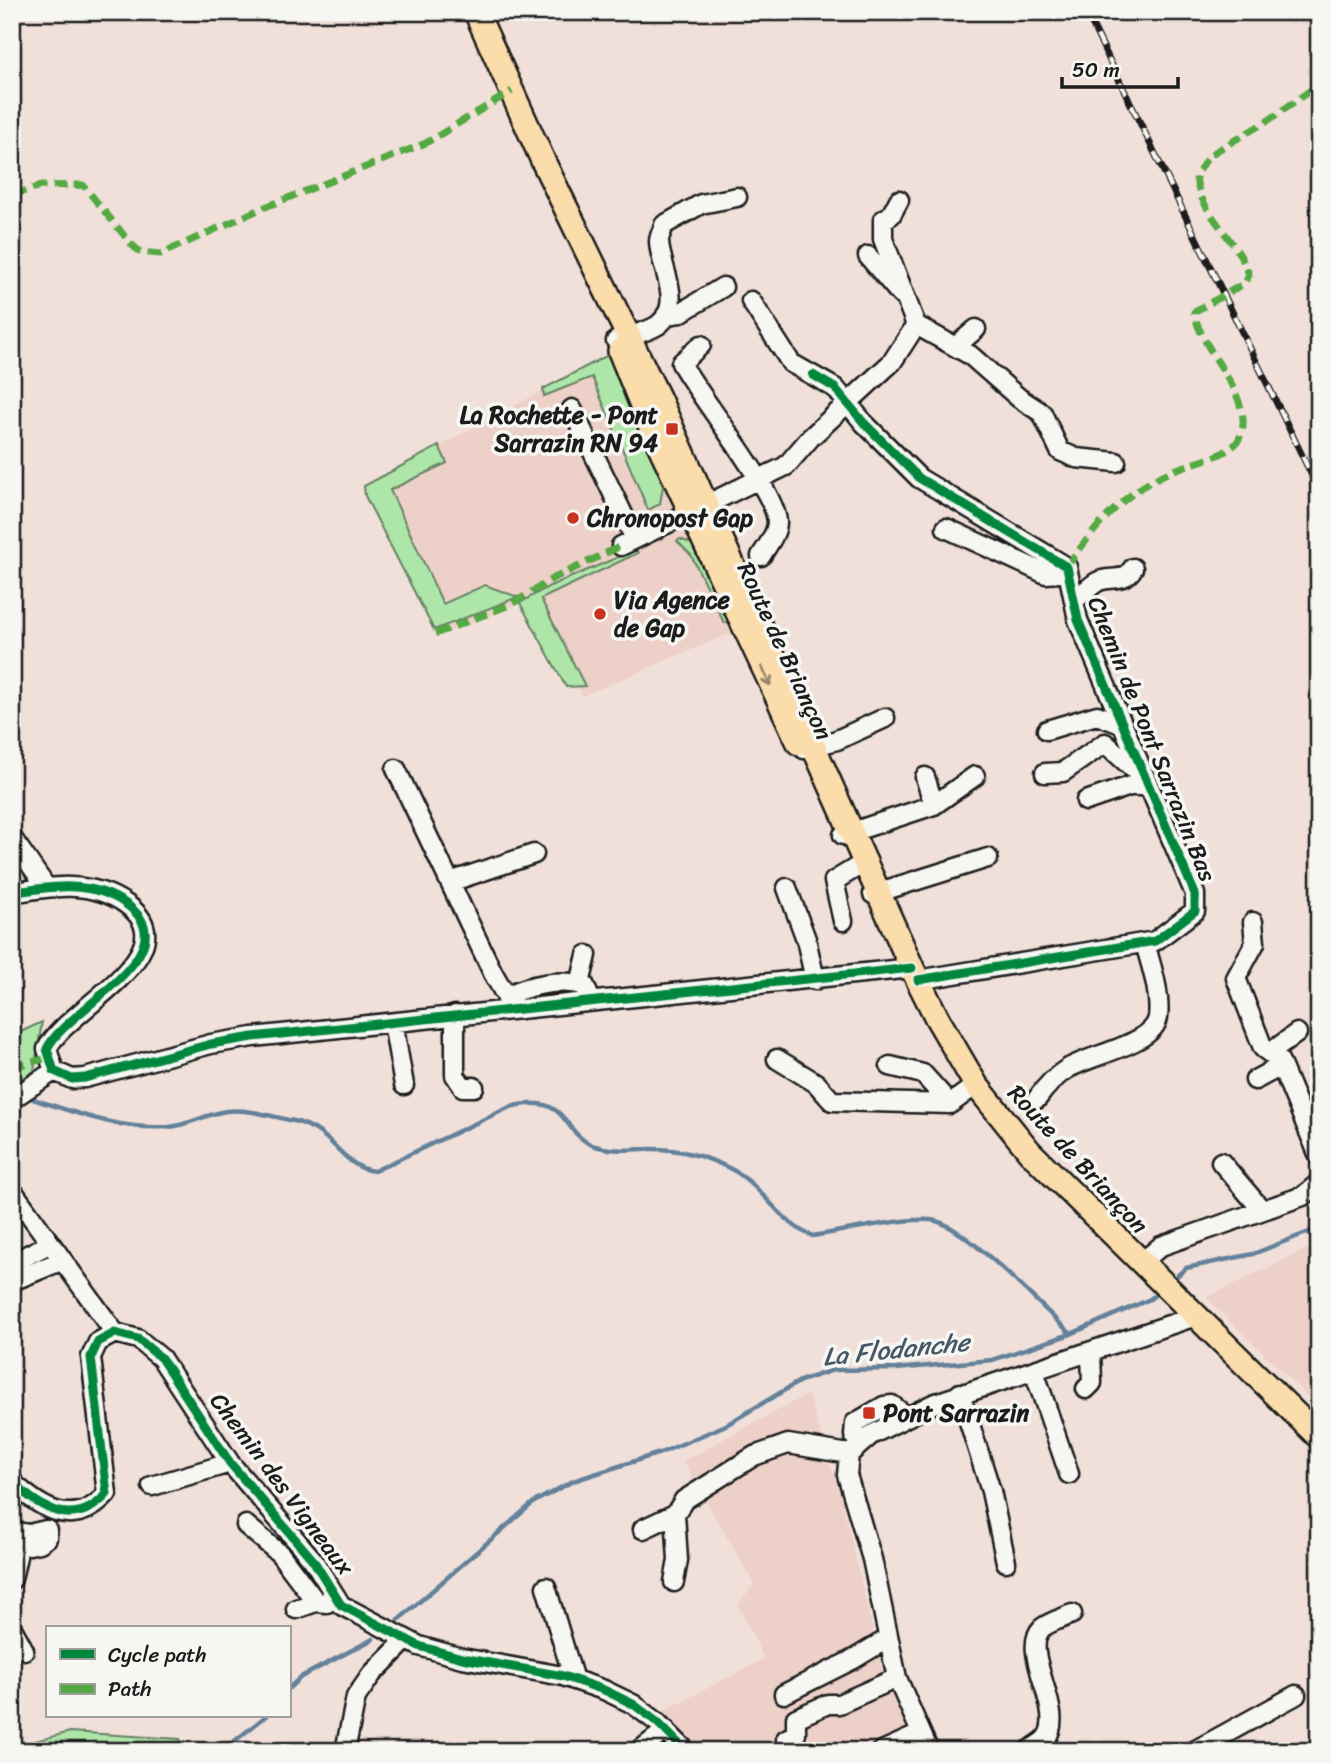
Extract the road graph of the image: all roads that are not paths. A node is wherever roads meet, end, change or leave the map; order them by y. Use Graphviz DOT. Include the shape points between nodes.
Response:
graph roads {
  1 [pos="476,12"];
  2 [pos="737,197"];
  3 [pos="899,201"];
  4 [pos="868,256"];
  5 [pos="723,287"];
  6 [pos="907,299"];
  7 [pos="751,301"];
  8 [pos="666,315"];
  9 [pos="916,325"];
  10 [pos="976,329"];
  11 [pos="622,338"];
  12 [pos="701,345"];
  13 [pos="956,346"];
  14 [pos="849,403"];
  15 [pos="572,408"];
  16 [pos="1116,462"];
  17 [pos="760,481"];
  18 [pos="699,509"];
  19 [pos="947,528"];
  20 [pos="761,556"];
  21 [pos="1067,567"];
  22 [pos="1133,568"];
  23 [pos="1074,601"];
  24 [pos="885,718"];
  25 [pos="1121,724"];
  26 [pos="1047,730"];
  27 [pos="808,747"];
  28 [pos="396,769"];
  29 [pos="1045,773"];
  30 [pos="975,776"];
  31 [pos="925,777"];
  32 [pos="1144,782"];
  33 [pos="1086,801"];
  34 [pos="934,805"];
  35 [pos="848,832"];
  36 [pos="12,838"];
  37 [pos="534,854"];
  38 [pos="988,858"];
  39 [pos="863,863"];
  40 [pos="450,882"];
  41 [pos="46,887"];
  42 [pos="787,888"];
  43 [pos="12,893"];
  44 [pos="877,893"];
  45 [pos="843,921"];
  46 [pos="1253,922"];
  47 [pos="1145,943"];
  48 [pos="587,954"];
  49 [pos="913,970"];
  50 [pos="815,980"];
  51 [pos="580,984"];
  52 [pos="590,1001"];
  53 [pos="508,1002"];
  54 [pos="455,1015"];
  55 [pos="393,1023"];
  56 [pos="1297,1033"];
  57 [pos="777,1059"];
  58 [pos="1276,1060"];
  59 [pos="890,1066"];
  60 [pos="54,1071"];
  61 [pos="1255,1080"];
  62 [pos="404,1085"];
  63 [pos="976,1085"];
  64 [pos="474,1087"];
  65 [pos="12,1099"];
  66 [pos="1037,1099"];
  67 [pos="950,1104"];
  68 [pos="1319,1156"];
  69 [pos="1221,1162"];
  70 [pos="1319,1183"];
  71 [pos="12,1190"];
  72 [pos="1262,1210"];
  73 [pos="49,1244"];
  74 [pos="61,1261"];
  75 [pos="12,1263"];
  76 [pos="1148,1270"];
  77 [pos="12,1281"];
  78 [pos="1193,1314"];
  79 [pos="115,1333"];
  80 [pos="1091,1352"];
  81 [pos="1034,1371"];
  82 [pos="1086,1389"];
  83 [pos="960,1393"];
  84 [pos="1315,1426"];
  85 [pos="853,1448"];
  86 [pos="230,1463"];
  87 [pos="1069,1474"];
  88 [pos="12,1482"];
  89 [pos="152,1486"];
  90 [pos="56,1512"];
  91 [pos="675,1514"];
  92 [pos="246,1525"];
  93 [pos="643,1529"];
  94 [pos="47,1530"];
  95 [pos="12,1531"];
  96 [pos="1006,1562"];
  97 [pos="12,1579"];
  98 [pos="674,1582"];
  99 [pos="545,1587"];
  100 [pos="316,1602"];
  101 [pos="341,1605"];
  102 [pos="296,1609"];
  103 [pos="1072,1614"];
  104 [pos="12,1628"];
  105 [pos="887,1639"];
  106 [pos="406,1640"];
  107 [pos="24,1650"];
  108 [pos="897,1678"];
  109 [pos="575,1680"];
  110 [pos="784,1694"];
  111 [pos="1296,1695"];
  112 [pos="666,1730"];
  113 [pos="786,1739"];
  114 [pos="925,1743"];
  115 [pos="345,1751"];
  116 [pos="639,1751"];
  117 [pos="686,1751"];
  118 [pos="883,1751"];
  119 [pos="1028,1751"];
  120 [pos="1194,1751"];
  1 -- 11 [label="main road, Route de Briançon"];
  2 -- 8 [label="street" via="701,204 664,225 659,240 668,274 670,305"];
  3 -- 6 [label="street" via="883,220 883,239"];
  4 -- 6 [label="street"];
  5 -- 8 [label="street" via="680,313"];
  6 -- 9 [label="street"];
  7 -- 14 [label="street" via="791,363 835,388"];
  8 -- 11 [label="street" via="659,324"];
  9 -- 13 [label="street"];
  9 -- 14 [label="street" via="892,362"];
  10 -- 13 [label="street"];
  11 -- 18 [label="main road, Route de Briançon"];
  11 -- 18 [label="main road, Route de Briançon" via="650,425"];
  12 -- 17 [label="street" via="681,363"];
  13 -- 16 [label="street" via="1042,413 1060,451 1076,458"];
  14 -- 17 [label="street" via="786,467"];
  14 -- 21 [label="street" via="919,478"];
  15 -- 18 [label="street" via="628,542"];
  17 -- 18 [label="street"];
  17 -- 20 [label="street" via="777,521"];
  18 -- 27 [label="main road, Route de Briançon, one-way"];
  18 -- 27 [label="main road, Route de Briançon" via="774,652"];
  19 -- 21 [label="street" via="1046,574"];
  21 -- 23 [label="street, Chemin de Pont Sarrazin Bas"];
  22 -- 23 [label="street" via="1118,579 1100,580"];
  23 -- 25 [label="street, Chemin de Pont Sarrazin Bas"];
  24 -- 27 [label="street" via="837,740"];
  25 -- 26 [label="street" via="1097,715"];
  25 -- 32 [label="street, Chemin de Pont Sarrazin Bas"];
  27 -- 35 [label="main road, Route de Briançon"];
  28 -- 40 [label="street"];
  29 -- 32 [label="street" via="1063,772 1105,743"];
  30 -- 34 [label="street"];
  31 -- 34 [label="street"];
  32 -- 33 [label="street"];
  32 -- 47 [label="street, Chemin de Pont Sarrazin Bas" via="1195,894 1195,911 1155,941"];
  34 -- 35 [label="street"];
  35 -- 39 [label="main road, Route de Briançon"];
  36 -- 41 [label="street"];
  37 -- 40 [label="street"];
  38 -- 44 [label="street"];
  39 -- 44 [label="main road, Route de Briançon"];
  39 -- 45 [label="street" via="834,881"];
  40 -- 53 [label="street"];
  41 -- 43 [label="street"];
  41 -- 60 [label="street" via="75,886 121,901 143,919 146,934 144,948 122,976 52,1038 47,1048"];
  42 -- 50 [label="street"];
  44 -- 49 [label="main road, Route de Briançon"];
  46 -- 58 [label="street" via="1255,943 1236,978 1263,1048"];
  47 -- 49 [label="street, Chemin de Pont Sarrazin Bas"];
  47 -- 66 [label="street" via="1159,1002 1152,1031 1132,1044 1068,1068 1049,1081"];
  48 -- 51 [label="street"];
  49 -- 50 [label="street, Chemin de Pont Sarrazin Bas"];
  49 -- 63 [label="main road, Route de Briançon"];
  50 -- 52 [label="street, Chemin de Pont Sarrazin Bas"];
  51 -- 52 [label="street"];
  51 -- 53 [label="street" via="524,988"];
  52 -- 53 [label="street, Chemin de Pont Sarrazin Bas"];
  53 -- 54 [label="street"];
  54 -- 55 [label="street"];
  54 -- 64 [label="street" via="457,1081 463,1087"];
  55 -- 60 [label="street" via="211,1044 85,1078 72,1079"];
  55 -- 62 [label="street"];
  56 -- 58 [label="street"];
  57 -- 67 [label="street" via="816,1083 832,1101"];
  58 -- 61 [label="street"];
  58 -- 68 [label="street"];
  59 -- 67 [label="street" via="923,1074"];
  60 -- 65 [label="street"];
  63 -- 67 [label="street"];
  63 -- 76 [label="main road, Route de Briançon" via="1030,1153"];
  69 -- 72 [label="street"];
  70 -- 72 [label="street" via="1303,1196"];
  71 -- 73 [label="street"];
  72 -- 76 [label="street" via="1161,1246"];
  73 -- 74 [label="street"];
  73 -- 75 [label="street"];
  74 -- 77 [label="street"];
  74 -- 79 [label="street"];
  76 -- 78 [label="main road, Route de Briançon"];
  78 -- 80 [label="street"];
  78 -- 84 [label="main road, Route de Briançon"];
  79 -- 86 [label="street, Chemin des Vigneaux" via="138,1339 161,1358"];
  79 -- 90 [label="street" via="98,1342 91,1357 107,1494 96,1506 82,1511"];
  80 -- 81 [label="street"];
  80 -- 82 [label="street" via="1092,1383"];
  81 -- 83 [label="street"];
  81 -- 87 [label="street"];
  83 -- 85 [label="street" via="906,1416"];
  83 -- 96 [label="street" via="991,1491"];
  85 -- 91 [label="street" via="788,1444 754,1456 684,1500"];
  85 -- 105 [label="street" via="847,1475 872,1559"];
  86 -- 89 [label="street"];
  86 -- 101 [label="street, Chemin des Vigneaux" via="313,1560"];
  88 -- 90 [label="street" via="34,1502"];
  90 -- 94 [label="street"];
  91 -- 93 [label="street"];
  91 -- 98 [label="street"];
  92 -- 100 [label="street" via="280,1554"];
  94 -- 95 [label="street"];
  94 -- 97 [label="street" via="47,1538 40,1543 19,1546"];
  99 -- 109 [label="street"];
  100 -- 101 [label="street"];
  100 -- 102 [label="street"];
  101 -- 106 [label="street, Chemin des Vigneaux"];
  103 -- 119 [label="street" via="1042,1628 1038,1638 1038,1661 1052,1722 1047,1737"];
  104 -- 107 [label="street"];
  105 -- 108 [label="street"];
  105 -- 110 [label="street"];
  106 -- 109 [label="street, Chemin des Vigneaux" via="462,1658"];
  106 -- 115 [label="street" via="356,1697"];
  108 -- 113 [label="street" via="796,1718 796,1734"];
  108 -- 114 [label="street"];
  109 -- 112 [label="street, Chemin des Vigneaux" via="633,1704"];
  111 -- 120 [label="street"];
  112 -- 116 [label="street"];
  112 -- 117 [label="street, Chemin des Vigneaux"];
  114 -- 118 [label="street"];
}
